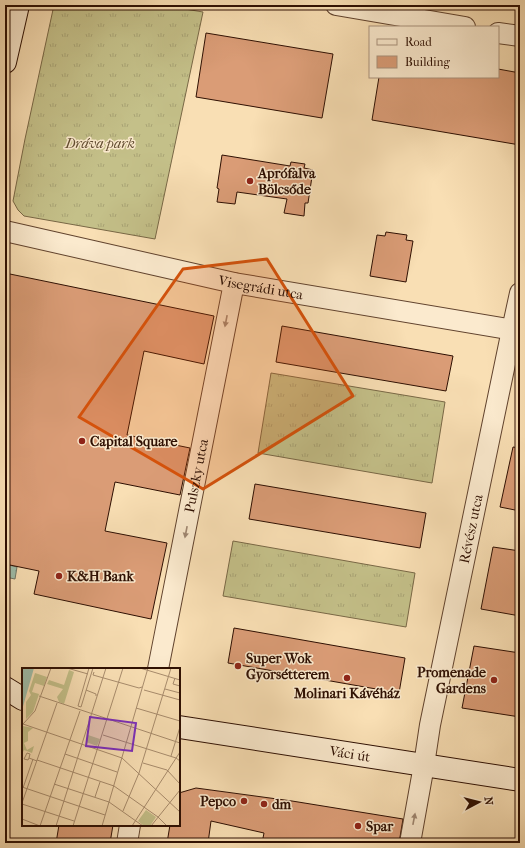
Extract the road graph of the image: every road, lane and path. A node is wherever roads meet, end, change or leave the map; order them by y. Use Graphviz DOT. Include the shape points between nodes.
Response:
graph roads {
  1 [pos="18,5"];
  2 [pos="336,5"];
  3 [pos="459,26"];
  4 [pos="499,33"];
  5 [pos="520,36"];
  6 [pos="5,62"];
  7 [pos="5,231"];
  8 [pos="234,283"];
  9 [pos="520,293"];
  10 [pos="516,330"];
  11 [pos="158,668"];
  12 [pos="5,688"];
  13 [pos="5,698"];
  14 [pos="22,699"];
  15 [pos="22,700"];
  16 [pos="22,700"];
  17 [pos="5,706"];
  18 [pos="180,727"];
  19 [pos="424,765"];
  20 [pos="520,780"];
  21 [pos="130,826"];
  22 [pos="127,843"];
  23 [pos="410,843"];
  1 -- 6 [label="main road"];
  2 -- 3 [label="street"];
  4 -- 5 [label="street"];
  7 -- 8 [label="street, Visegrádi utca"];
  8 -- 10 [label="street, Visegrádi utca"];
  8 -- 11 [label="street, Pulszky utca, one-way"];
  9 -- 10 [label="street, Révész utca"];
  10 -- 19 [label="street, Révész utca" via="430,725"];
  12 -- 14 [label="main road"];
  13 -- 15 [label="main road"];
  16 -- 17 [label="main road"];
  18 -- 19 [label="main road, Váci út"];
  19 -- 20 [label="main road, Váci út"];
  23 -- 19 [label="street, Révész utca, one-way"];
  21 -- 22 [label="street"];
}
